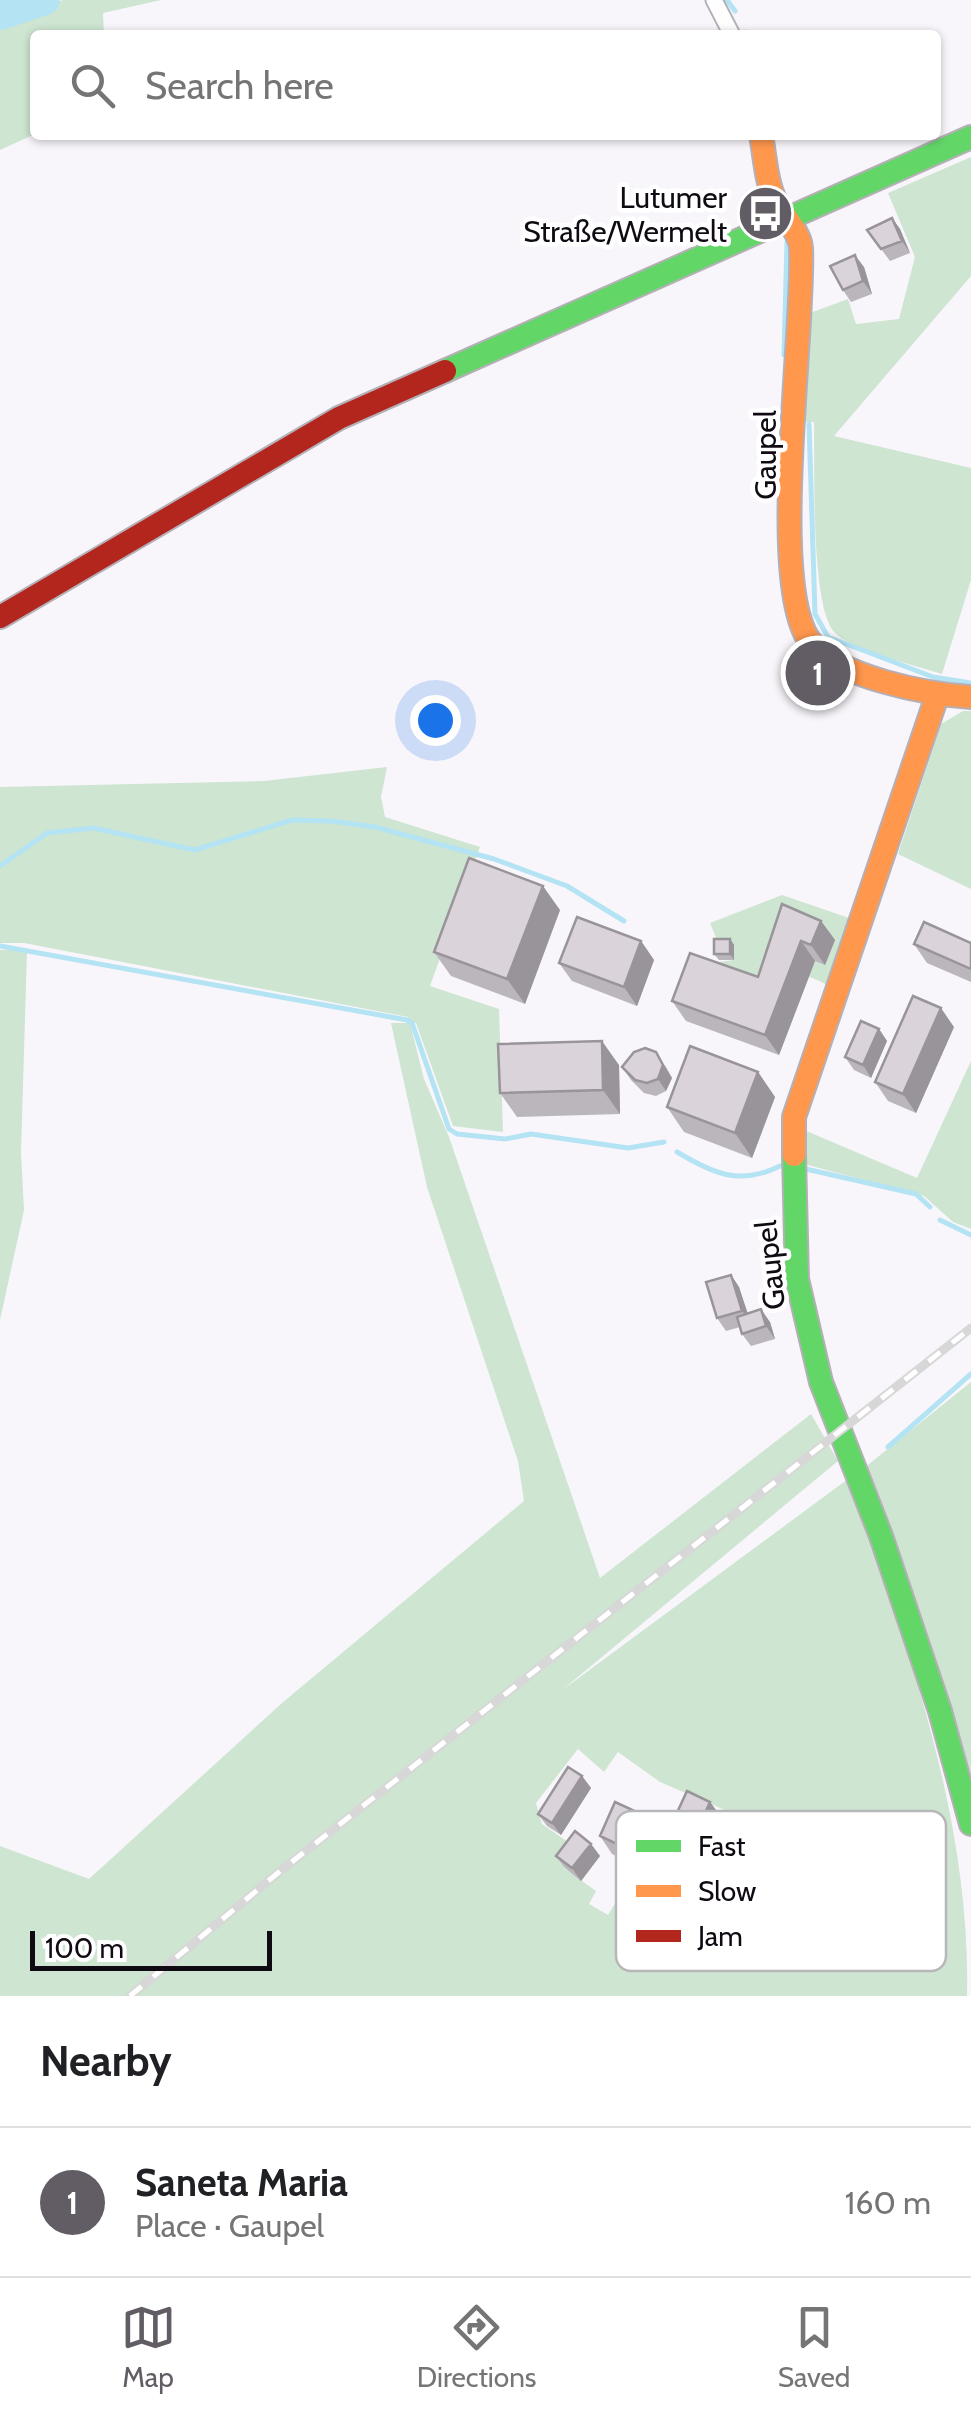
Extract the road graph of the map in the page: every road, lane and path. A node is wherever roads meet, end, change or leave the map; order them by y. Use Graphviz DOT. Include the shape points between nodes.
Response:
graph roads {
  1 [pos="714,0"];
  2 [pos="729,30"];
  3 [pos="971,138"];
  4 [pos="761,140"];
  5 [pos="786,218"];
  6 [pos="0,618"];
  7 [pos="937,696"];
  8 [pos="971,697"];
  9 [pos="971,1824"];
  1 -- 2 [label="street"];
  3 -- 5 [label="street"];
  4 -- 5 [label="street, Gaupel" via="774,199"];
  5 -- 6 [label="street" via="339,418"];
  5 -- 7 [label="street, Gaupel" via="802,243 794,419 797,615 821,652"];
  7 -- 8 [label="street, Gaupel"];
  7 -- 9 [label="street, Gaupel" via="794,1117 794,1246 821,1382 887,1554"];
}
